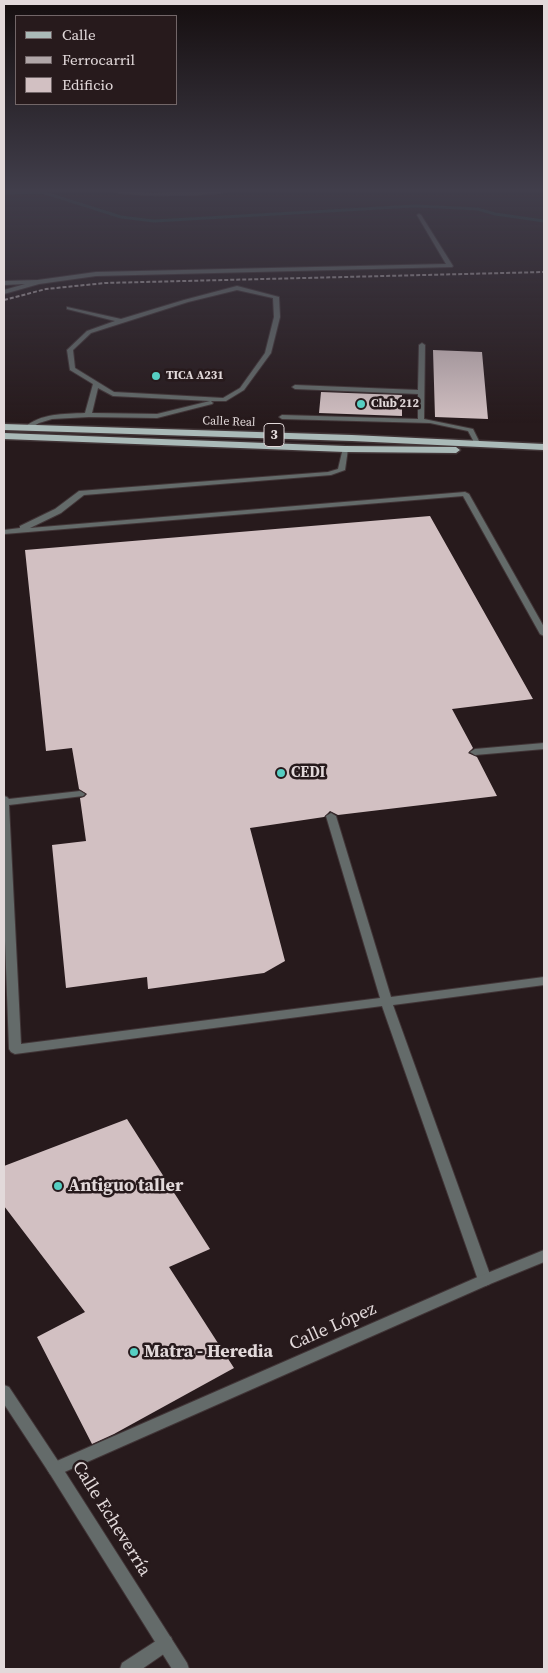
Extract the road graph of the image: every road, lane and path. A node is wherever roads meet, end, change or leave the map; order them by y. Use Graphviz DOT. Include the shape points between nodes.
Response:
graph roads {
  1 [pos="403,267"];
  2 [pos="38,282"];
  3 [pos="4,283"];
  4 [pos="4,292"];
  5 [pos="69,308"];
  6 [pos="121,320"];
  7 [pos="422,345"];
  8 [pos="96,384"];
  9 [pos="296,387"];
  10 [pos="422,392"];
  11 [pos="220,401"];
  12 [pos="88,415"];
  13 [pos="282,417"];
  14 [pos="421,421"];
  15 [pos="4,427"];
  16 [pos="27,428"];
  17 [pos="4,436"];
  18 [pos="294,436"];
  19 [pos="408,440"];
  20 [pos="478,443"];
  21 [pos="345,449"];
  22 [pos="544,449"];
  23 [pos="16,531"];
  24 [pos="4,532"];
  25 [pos="544,634"];
  26 [pos="544,746"];
  27 [pos="475,752"];
  28 [pos="80,794"];
  29 [pos="4,799"];
  30 [pos="4,803"];
  31 [pos="331,816"];
  32 [pos="544,981"];
  33 [pos="386,1000"];
  34 [pos="544,1256"];
  35 [pos="485,1280"];
  36 [pos="4,1392"];
  37 [pos="55,1469"];
  38 [pos="165,1643"];
  39 [pos="128,1669"];
  40 [pos="181,1669"];
  1 -- 2 [label="street" via="96,274"];
  2 -- 3 [label="street"];
  2 -- 4 [label="street"];
  5 -- 6 [label="street"];
  6 -- 8 [label="street" via="90,332 70,350 72,369"];
  6 -- 11 [label="street" via="237,288 276,297 277,317 268,353 242,389"];
  7 -- 10 [label="street"];
  8 -- 11 [label="street" via="113,394"];
  8 -- 12 [label="street"];
  9 -- 10 [label="street"];
  10 -- 14 [label="street"];
  11 -- 12 [label="street" via="155,416"];
  12 -- 16 [label="street" via="67,415 32,423"];
  13 -- 14 [label="street"];
  14 -- 20 [label="street" via="471,430"];
  15 -- 16 [label="main road, Calle Real / 3"];
  16 -- 18 [label="main road, Calle Real / 3"];
  17 -- 21 [label="main road, Calle Real / 3"];
  18 -- 19 [label="main road, Calle Real / 3"];
  18 -- 21 [label="main road"];
  19 -- 20 [label="main road, Calle Real / 3"];
  19 -- 21 [label="main road"];
  20 -- 22 [label="main road, Calle Real / 3"];
  21 -- 22 [label="main road, Calle Real / 3"];
  21 -- 23 [label="street" via="341,470 329,474 82,493 58,511"];
  23 -- 24 [label="street"];
  23 -- 25 [label="street" via="465,494"];
  26 -- 27 [label="street"];
  28 -- 30 [label="street"];
  29 -- 30 [label="street"];
  30 -- 33 [label="street" via="15,1049"];
  31 -- 33 [label="street"];
  32 -- 33 [label="street"];
  33 -- 35 [label="street"];
  34 -- 35 [label="street, Calle López"];
  35 -- 37 [label="street, Calle López"];
  36 -- 37 [label="street, Calle Echeverría"];
  37 -- 38 [label="street, Calle Echeverría"];
  38 -- 39 [label="street"];
  38 -- 40 [label="street, Calle Echeverría"];
}
